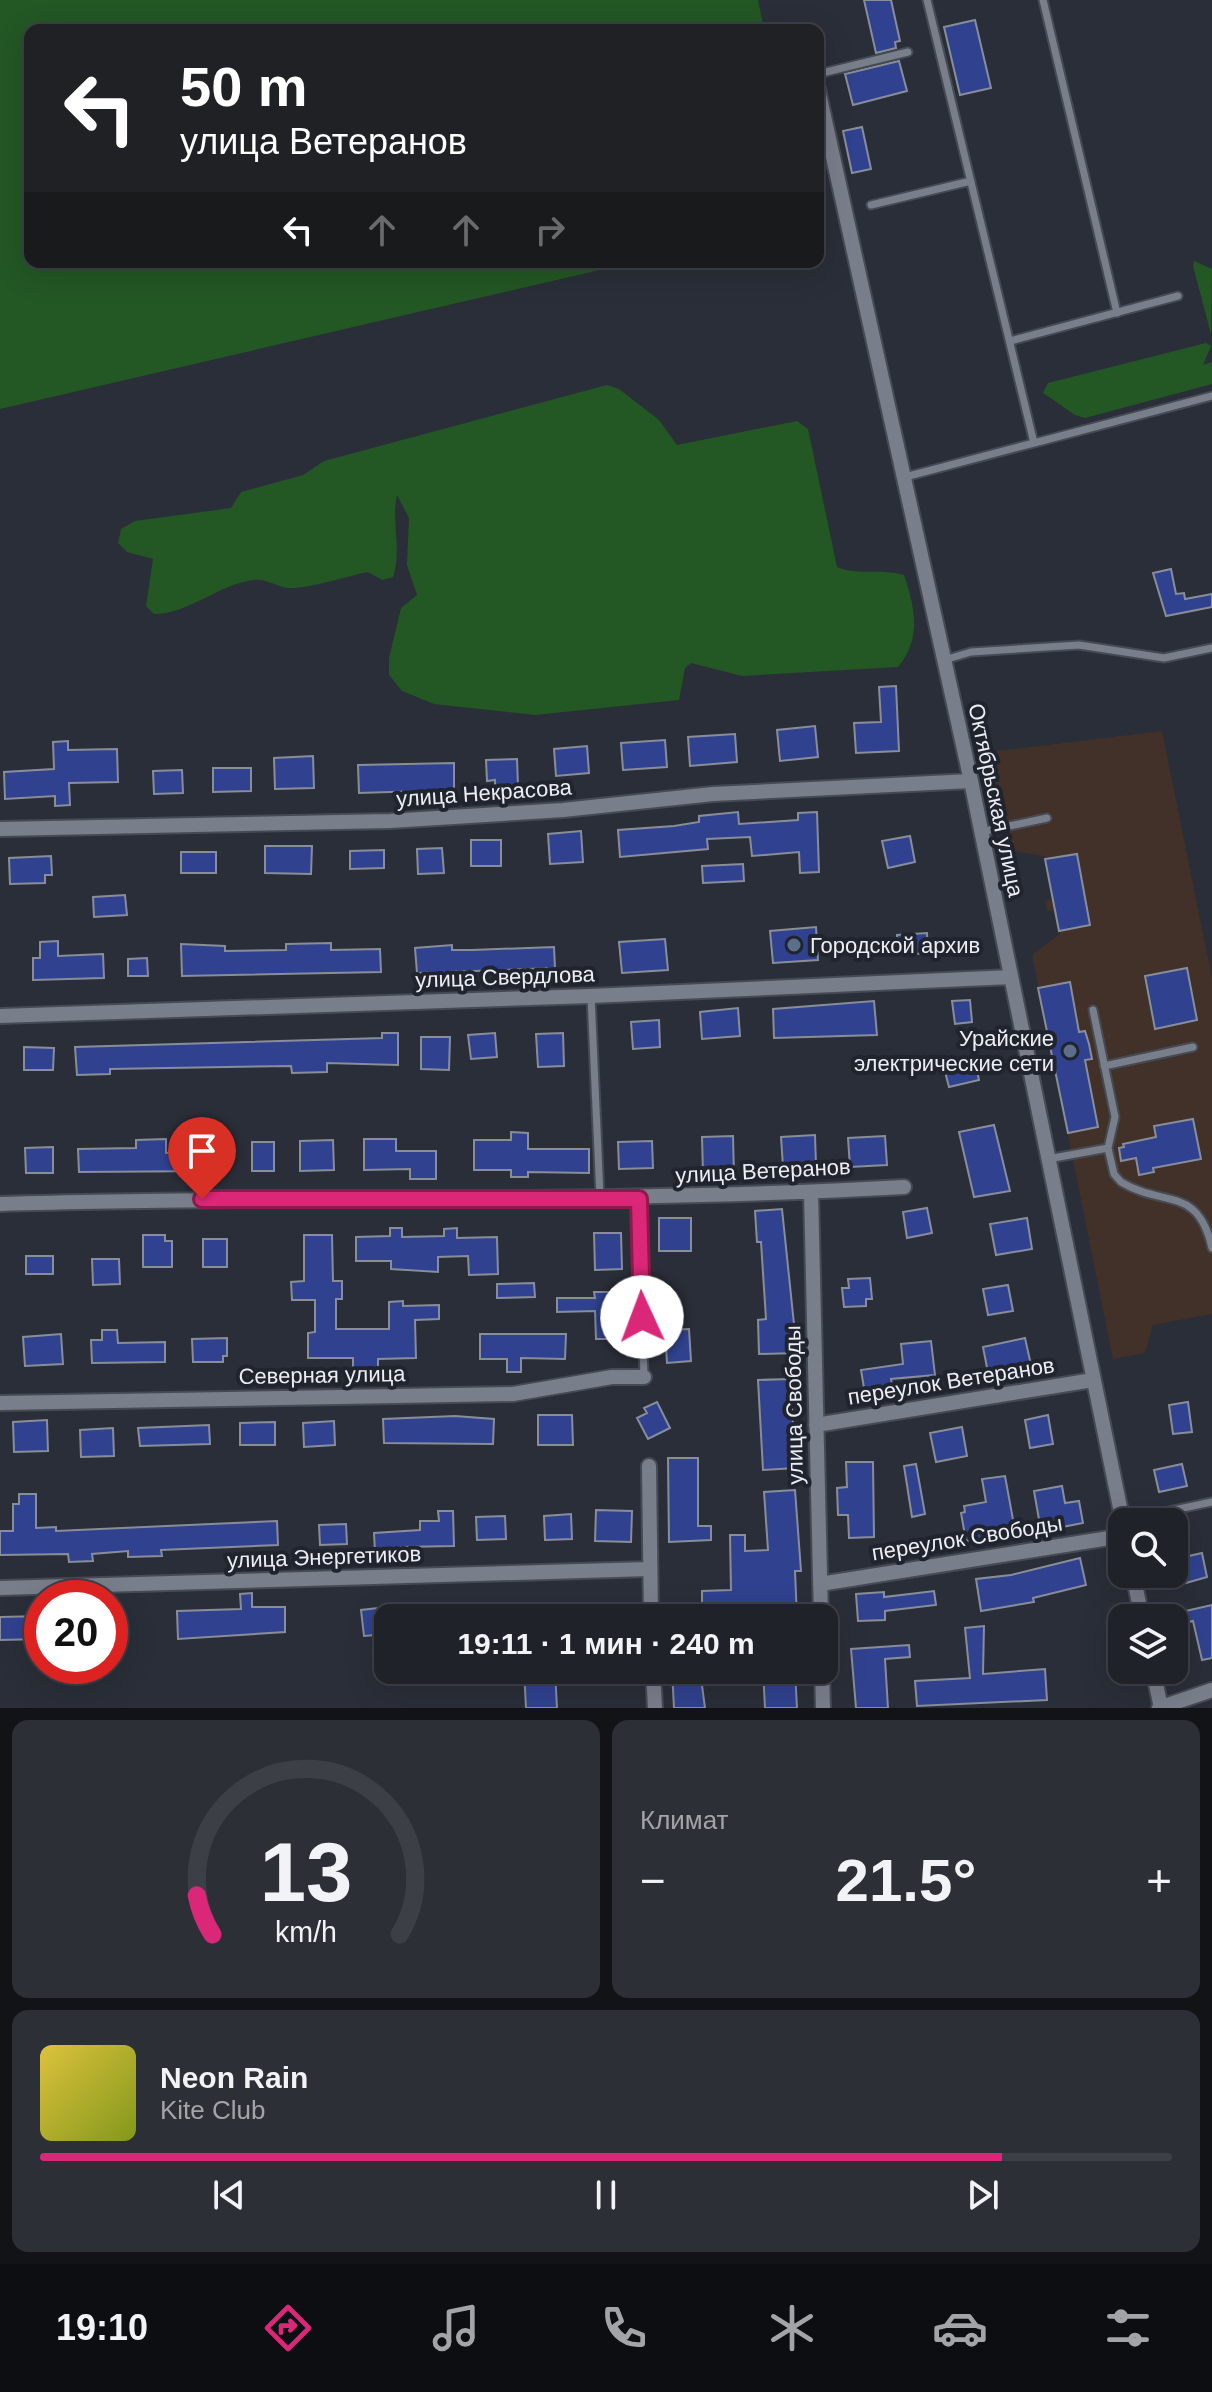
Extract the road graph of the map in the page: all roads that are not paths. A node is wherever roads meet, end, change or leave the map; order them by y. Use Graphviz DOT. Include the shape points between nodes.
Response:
graph roads {
  1 [pos="927,0"];
  2 [pos="1043,0"];
  3 [pos="908,52"];
  4 [pos="824,73"];
  5 [pos="824,116"];
  6 [pos="971,181"];
  7 [pos="871,205"];
  8 [pos="1178,296"];
  9 [pos="1117,313"];
  10 [pos="1010,341"];
  11 [pos="1212,396"];
  12 [pos="1034,443"];
  13 [pos="905,477"];
  14 [pos="1212,648"];
  15 [pos="944,660"];
  16 [pos="971,781"];
  17 [pos="1047,818"];
  18 [pos="0,829"];
  19 [pos="981,832"];
  20 [pos="1011,977"];
  21 [pos="591,996"];
  22 [pos="1093,1010"];
  23 [pos="0,1016"];
  24 [pos="1193,1047"];
  25 [pos="1104,1066"];
  26 [pos="1108,1148"];
  27 [pos="1048,1159"];
  28 [pos="904,1187"];
  29 [pos="811,1192"];
  30 [pos="639,1199"];
  31 [pos="600,1200"];
  32 [pos="0,1204"];
  33 [pos="1212,1248"];
  34 [pos="644,1377"];
  35 [pos="1093,1380"];
  36 [pos="0,1403"];
  37 [pos="816,1425"];
  38 [pos="649,1466"];
  39 [pos="1212,1502"];
  40 [pos="1119,1508"];
  41 [pos="1185,1508"];
  42 [pos="1108,1538"];
  43 [pos="649,1569"];
  44 [pos="820,1584"];
  45 [pos="0,1588"];
  46 [pos="650,1604"];
  47 [pos="821,1604"];
  48 [pos="654,1684"];
  49 [pos="822,1684"];
  50 [pos="1156,1684"];
  51 [pos="1212,1690"];
  52 [pos="655,1708"];
  53 [pos="823,1708"];
  54 [pos="1160,1708"];
  1 -- 6 [label="lane"];
  2 -- 9 [label="lane"];
  3 -- 4 [label="lane"];
  5 -- 13 [label="street, Октябрьская улица"];
  6 -- 7 [label="lane"];
  6 -- 10 [label="lane"];
  8 -- 9 [label="lane"];
  9 -- 10 [label="lane"];
  10 -- 12 [label="lane"];
  11 -- 12 [label="lane"];
  12 -- 13 [label="lane"];
  13 -- 15 [label="street, Октябрьская улица"];
  14 -- 15 [label="lane" via="1164,658 1079,645 971,652"];
  15 -- 16 [label="street, Октябрьская улица"];
  16 -- 18 [label="street, улица Некрасова" via="713,794 390,821"];
  16 -- 19 [label="street, Октябрьская улица"];
  17 -- 19 [label="lane"];
  19 -- 20 [label="street, Октябрьская улица"];
  20 -- 21 [label="street, улица Свердлова"];
  20 -- 27 [label="street, Октябрьская улица"];
  21 -- 23 [label="street, улица Свердлова"];
  21 -- 31 [label="lane"];
  22 -- 25 [label="lane"];
  24 -- 25 [label="lane"];
  25 -- 26 [label="lane" via="1115,1117"];
  26 -- 27 [label="lane"];
  26 -- 33 [label="lane" via="1121,1182 1200,1214"];
  27 -- 35 [label="street, Октябрьская улица"];
  28 -- 29 [label="street, улица Ветеранов"];
  29 -- 30 [label="street, улица Ветеранов"];
  29 -- 37 [label="street, улица Свободы"];
  30 -- 31 [label="street, улица Ветеранов"];
  30 -- 34 [label="lane"];
  31 -- 32 [label="street, улица Ветеранов"];
  34 -- 36 [label="street, Северная улица" via="612,1377 513,1394"];
  35 -- 37 [label="street, переулок Ветеранов"];
  35 -- 40 [label="street, Октябрьская улица"];
  37 -- 44 [label="street, улица Свободы"];
  38 -- 43 [label="street"];
  39 -- 41 [label="lane"];
  42 -- 44 [label="street, переулок Свободы"];
  43 -- 45 [label="street, улица Энергетиков"];
  43 -- 46 [label="street"];
  44 -- 47 [label="street, улица Свободы"];
  48 -- 52 [label="street"];
  49 -- 53 [label="street"];
  50 -- 54 [label="street"];
  51 -- 54 [label="street"];
}
